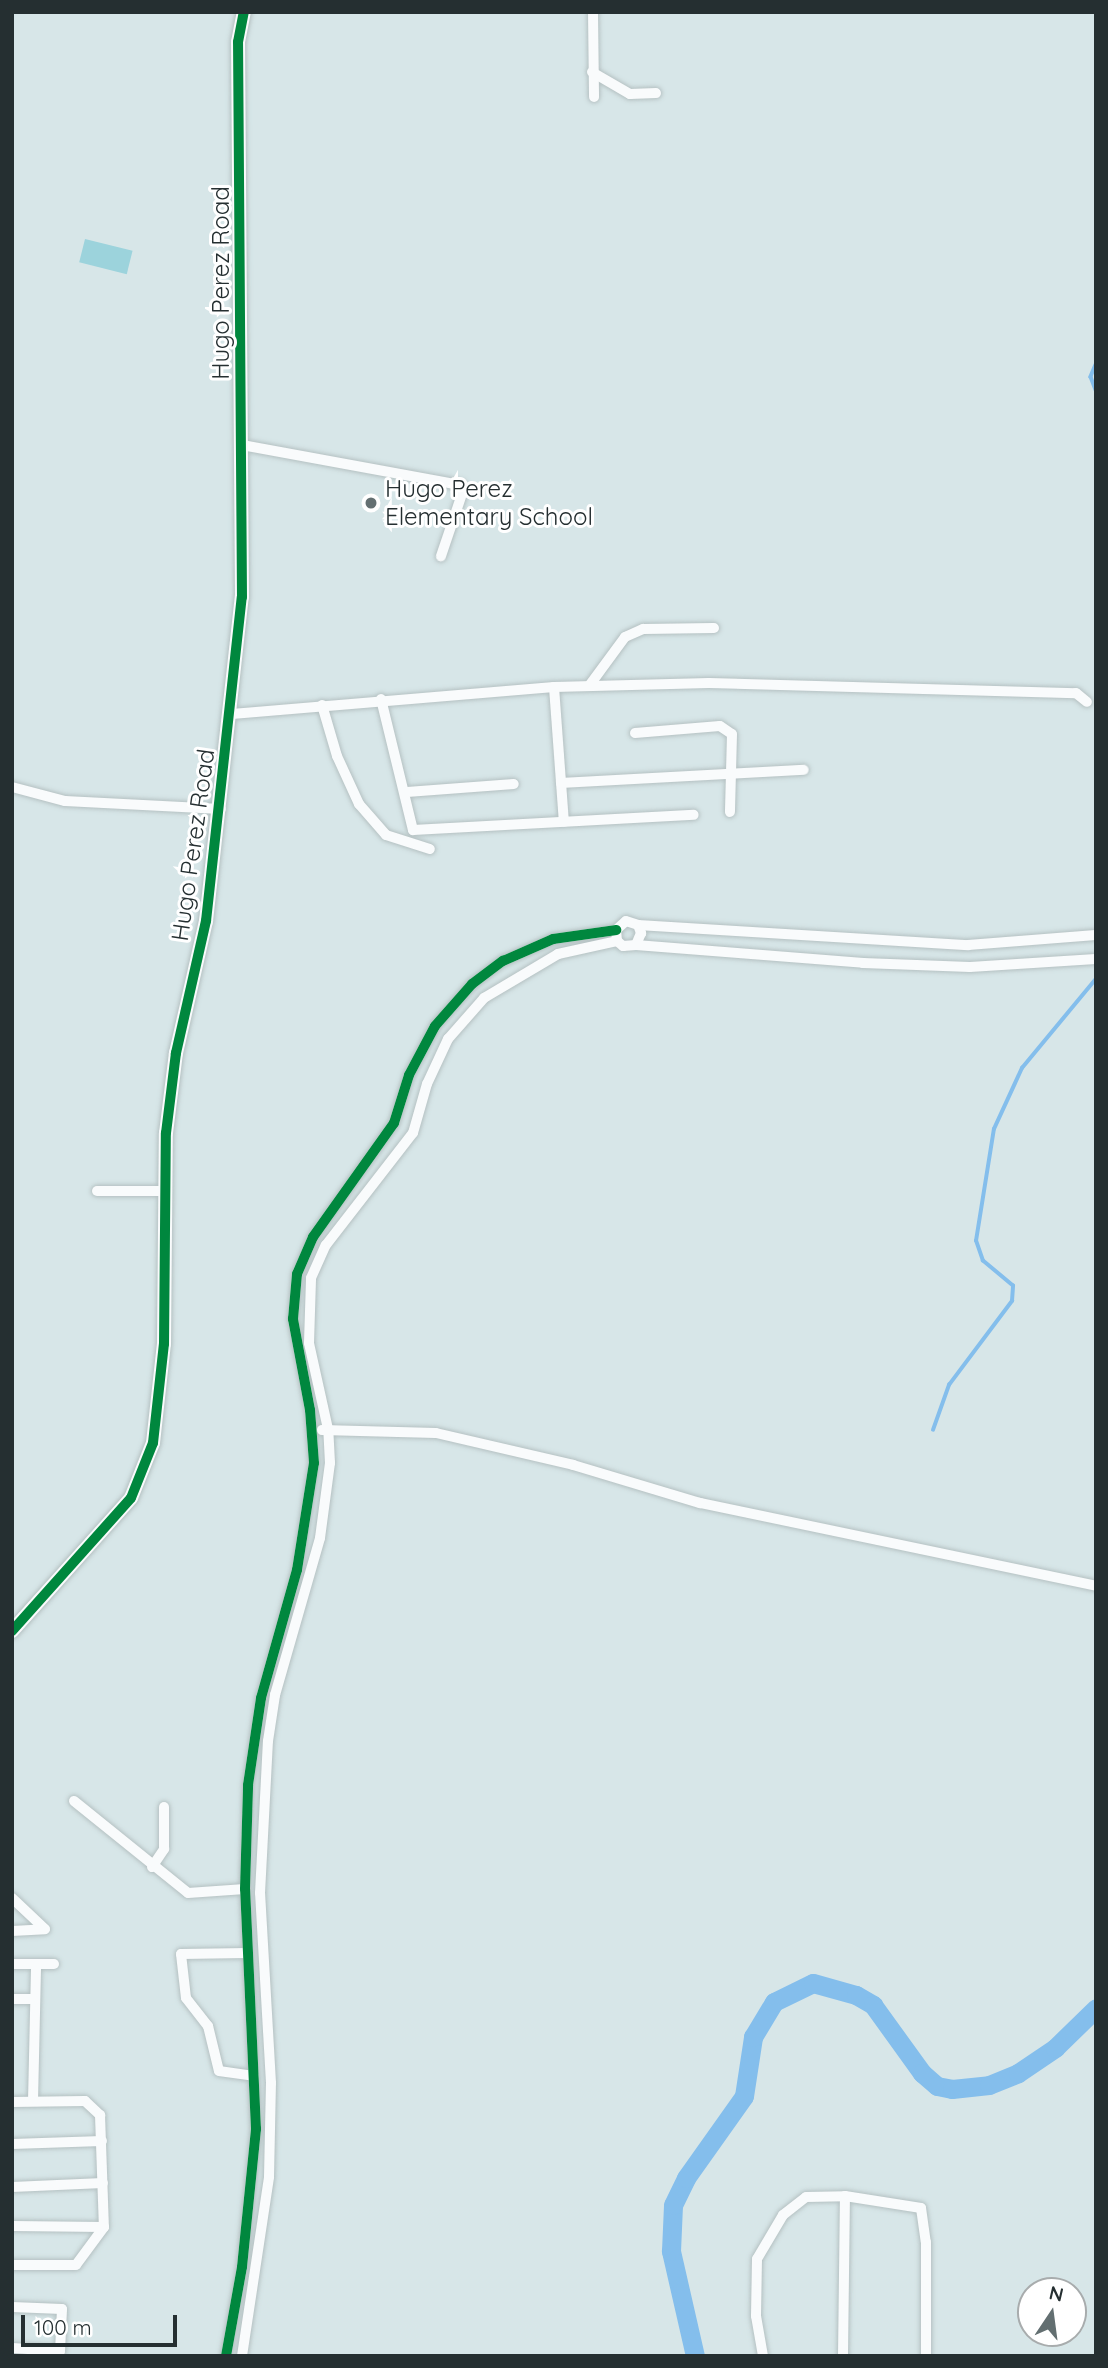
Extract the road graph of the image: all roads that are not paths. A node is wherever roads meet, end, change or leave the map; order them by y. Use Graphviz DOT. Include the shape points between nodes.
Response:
graph roads {
  1 [pos="244,12"];
  2 [pos="593,12"];
  3 [pos="592,72"];
  4 [pos="656,93"];
  5 [pos="594,97"];
  6 [pos="243,445"];
  7 [pos="441,556"];
  8 [pos="714,628"];
  9 [pos="589,686"];
  10 [pos="554,688"];
  11 [pos="380,699"];
  12 [pos="1087,702"];
  13 [pos="322,705"];
  14 [pos="232,714"];
  15 [pos="635,733"];
  16 [pos="804,770"];
  17 [pos="733,771"];
  18 [pos="561,783"];
  19 [pos="514,785"];
  20 [pos="12,787"];
  21 [pos="407,792"];
  22 [pos="221,808"];
  23 [pos="730,812"];
  24 [pos="694,815"];
  25 [pos="564,822"];
  26 [pos="430,849"];
  27 [pos="638,925"];
  28 [pos="1096,934"];
  29 [pos="616,935"];
  30 [pos="636,944"];
  31 [pos="1096,959"];
  32 [pos="97,1191"];
  33 [pos="165,1191"];
  34 [pos="297,1274"];
  35 [pos="311,1278"];
  36 [pos="328,1429"];
  37 [pos="313,1431"];
  38 [pos="1096,1586"];
  39 [pos="12,1631"];
  40 [pos="74,1801"];
  41 [pos="164,1807"];
  42 [pos="152,1867"];
  43 [pos="244,1889"];
  44 [pos="12,1898"];
  45 [pos="12,1931"];
  46 [pos="247,1953"];
  47 [pos="12,1964"];
  48 [pos="36,1964"];
  49 [pos="54,1964"];
  50 [pos="12,1999"];
  51 [pos="33,1999"];
  52 [pos="254,2076"];
  53 [pos="33,2101"];
  54 [pos="12,2102"];
  55 [pos="102,2141"];
  56 [pos="12,2144"];
  57 [pos="103,2183"];
  58 [pos="12,2186"];
  59 [pos="845,2196"];
  60 [pos="12,2226"];
  61 [pos="104,2227"];
  62 [pos="12,2265"];
  63 [pos="12,2307"];
  64 [pos="12,2348"];
  65 [pos="27,2352"];
  66 [pos="226,2356"];
  67 [pos="242,2356"];
  68 [pos="763,2356"];
  69 [pos="844,2356"];
  70 [pos="926,2356"];
  1 -- 6 [label="street, Hugo Perez Road" via="239,42"];
  2 -- 3 [label="street"];
  3 -- 4 [label="street" via="630,94"];
  3 -- 5 [label="street"];
  6 -- 7 [label="street" via="461,485 463,491"];
  6 -- 14 [label="street, Hugo Perez Road" via="242,597"];
  8 -- 9 [label="street" via="643,629 625,637"];
  9 -- 10 [label="street"];
  9 -- 12 [label="street" via="709,683 1076,693"];
  10 -- 11 [label="street"];
  10 -- 18 [label="street"];
  11 -- 13 [label="street"];
  11 -- 21 [label="street"];
  13 -- 14 [label="street"];
  13 -- 26 [label="street" via="337,756 359,804 387,835"];
  14 -- 22 [label="street, Hugo Perez Road"];
  15 -- 17 [label="street" via="720,726 732,734"];
  16 -- 17 [label="street"];
  17 -- 18 [label="street"];
  17 -- 23 [label="street"];
  18 -- 25 [label="street"];
  19 -- 21 [label="street"];
  20 -- 22 [label="street" via="65,801"];
  21 -- 25 [label="street" via="413,830"];
  22 -- 33 [label="street, Hugo Perez Road" via="206,921 176,1053 166,1133"];
  24 -- 25 [label="street"];
  27 -- 28 [label="street" via="968,945"];
  27 -- 29 [label="street" via="626,921"];
  27 -- 30 [label="street" via="641,933"];
  29 -- 30 [label="street" via="623,946"];
  29 -- 34 [label="street" via="553,939 503,961 472,984 435,1026 409,1076 394,1123 313,1237"];
  29 -- 35 [label="street" via="558,954 484,998 448,1039 427,1084 413,1133 326,1245"];
  30 -- 31 [label="street" via="970,967"];
  32 -- 33 [label="street"];
  33 -- 39 [label="street, Hugo Perez Road" via="164,1343 153,1443 143,1474 102,1535"];
  34 -- 35 [label="street"];
  34 -- 37 [label="street" via="294,1332"];
  35 -- 36 [label="street" via="309,1343"];
  36 -- 37 [label="street"];
  36 -- 38 [label="street" via="436,1433 573,1465 700,1503"];
  36 -- 67 [label="street" via="328,1486 320,1538 275,1695 268,1741 260,1894 271,2083 269,2177"];
  37 -- 43 [label="street" via="312,1498 254,1736"];
  40 -- 42 [label="street"];
  41 -- 42 [label="street" via="164,1849"];
  42 -- 43 [label="street" via="188,1893"];
  43 -- 46 [label="street"];
  44 -- 45 [label="street" via="45,1929"];
  46 -- 52 [label="street"];
  46 -- 52 [label="street" via="181,1954 186,1998 208,2026 219,2071"];
  47 -- 48 [label="street"];
  48 -- 49 [label="street"];
  48 -- 51 [label="street"];
  50 -- 51 [label="street"];
  51 -- 53 [label="street"];
  52 -- 66 [label="street" via="256,2129 242,2267"];
  53 -- 54 [label="street"];
  53 -- 55 [label="street" via="85,2101 100,2115"];
  55 -- 56 [label="street"];
  55 -- 57 [label="street"];
  57 -- 58 [label="street"];
  57 -- 61 [label="street"];
  59 -- 68 [label="street" via="806,2197 783,2215 757,2259 756,2316"];
  59 -- 69 [label="street"];
  59 -- 70 [label="street" via="920,2208 926,2242"];
  60 -- 61 [label="street"];
  61 -- 62 [label="street" via="76,2265"];
  63 -- 65 [label="street" via="62,2309 60,2351"];
  64 -- 65 [label="street"];
}
